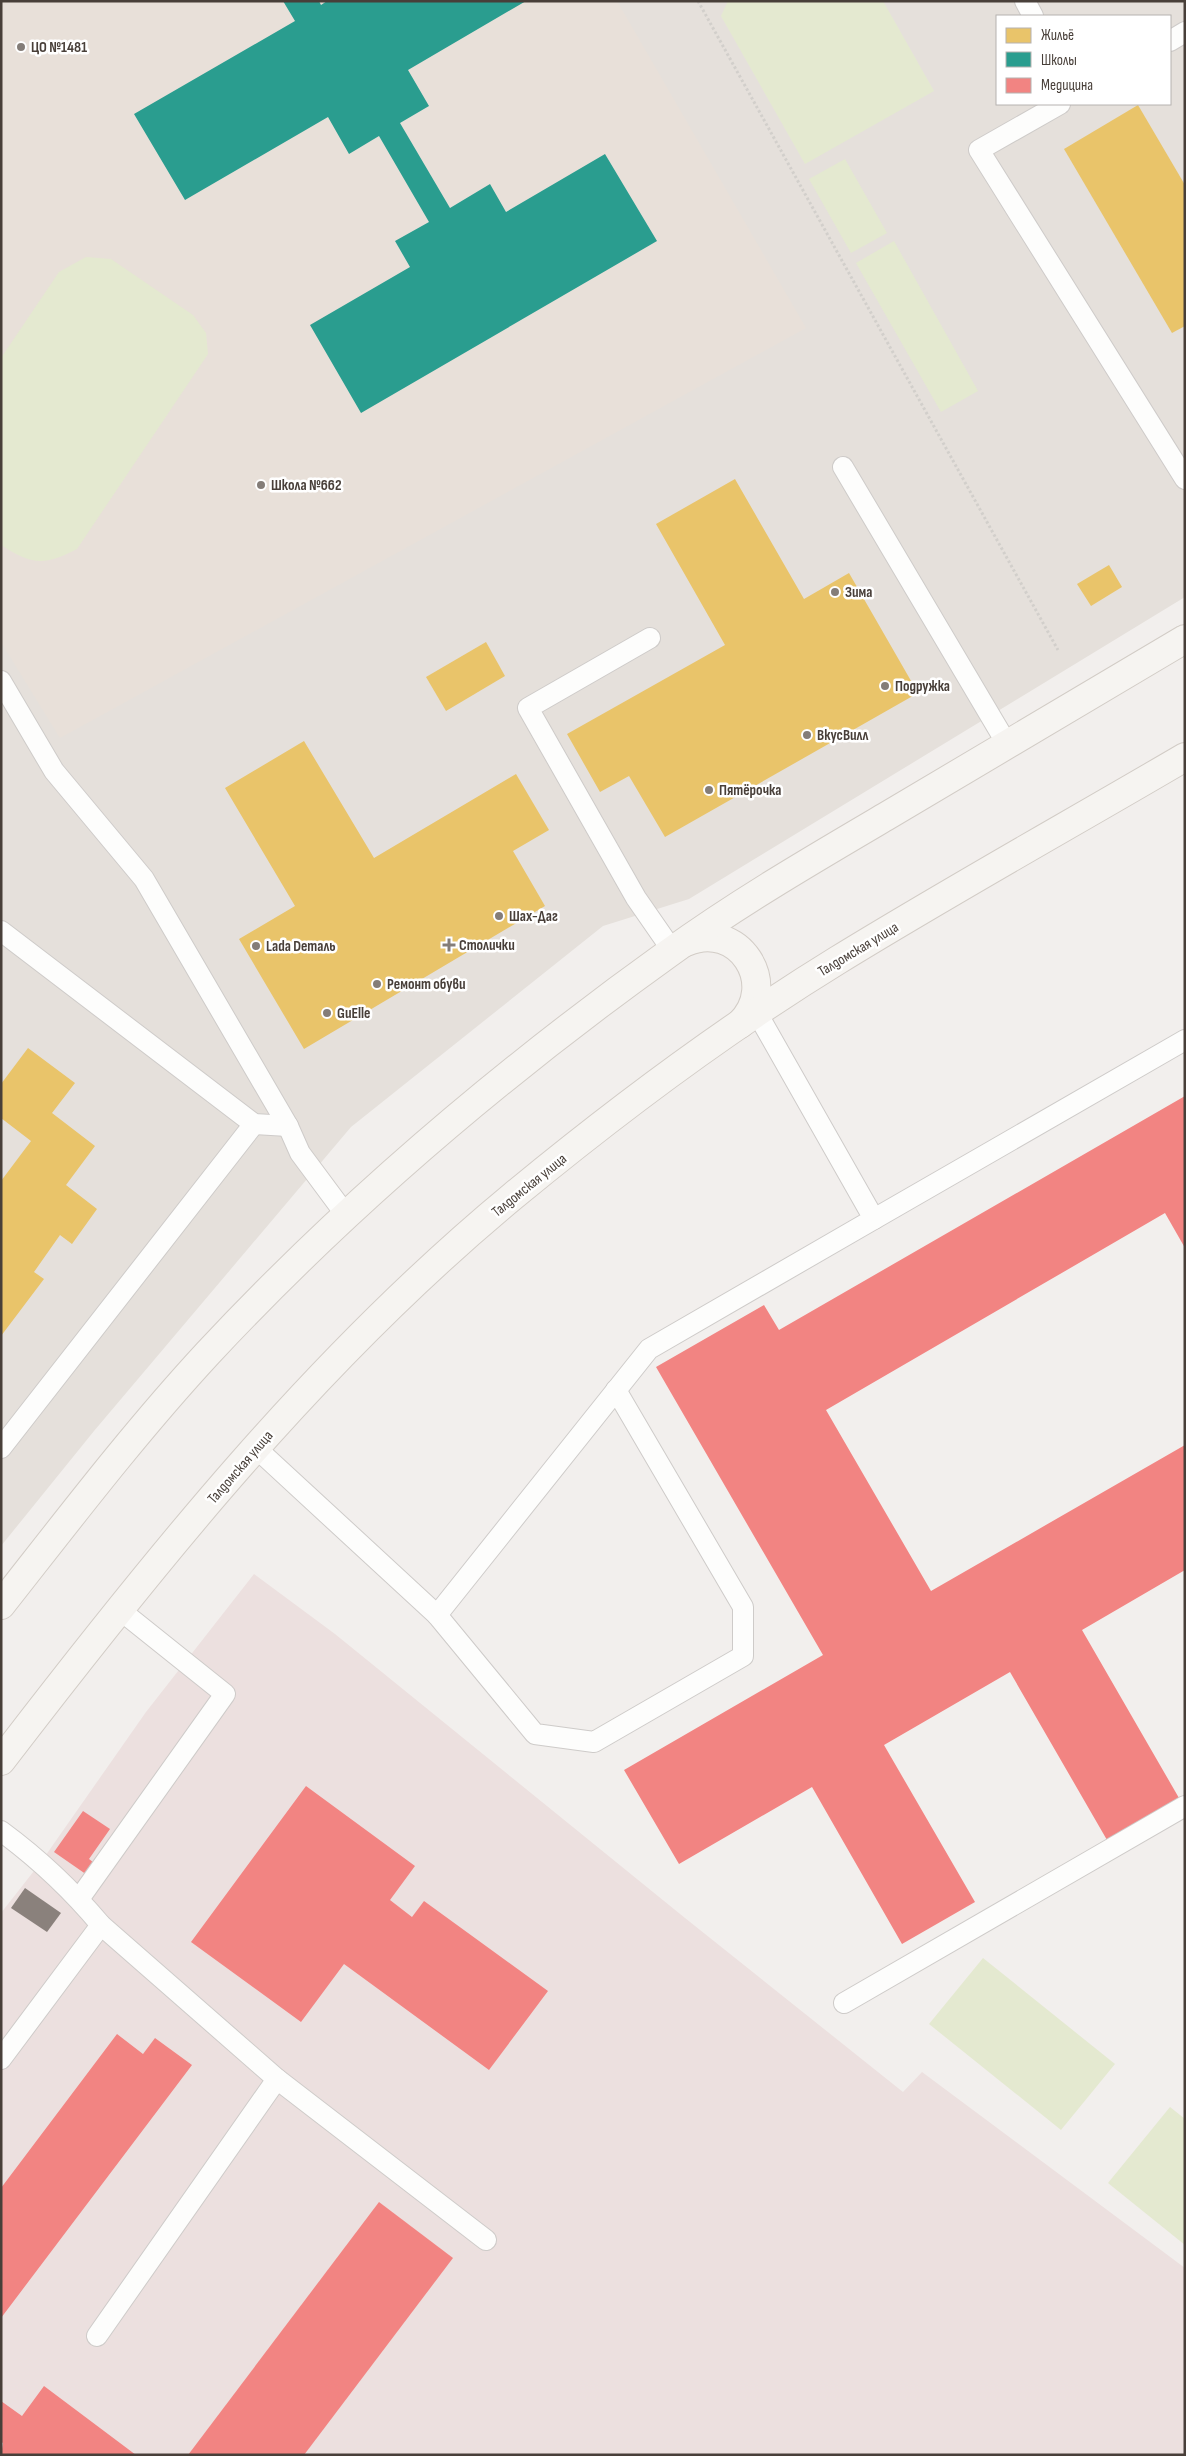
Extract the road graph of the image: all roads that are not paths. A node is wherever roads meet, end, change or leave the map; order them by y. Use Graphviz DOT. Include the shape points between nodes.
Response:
graph roads {
  1 [pos="1025,1"];
  2 [pos="1032,15"];
  3 [pos="1058,105"];
  4 [pos="843,467"];
  5 [pos="1185,479"];
  6 [pos="650,638"];
  7 [pos="1185,639"];
  8 [pos="1,681"];
  9 [pos="1007,744"];
  10 [pos="1185,757"];
  11 [pos="1,931"];
  12 [pos="676,948"];
  13 [pos="746,1021"];
  14 [pos="1185,1040"];
  15 [pos="254,1124"];
  16 [pos="288,1126"];
  17 [pos="346,1215"];
  18 [pos="874,1219"];
  19 [pos="616,1390"];
  20 [pos="1,1448"];
  21 [pos="256,1448"];
  22 [pos="1,1605"];
  23 [pos="120,1610"];
  24 [pos="437,1615"];
  25 [pos="1,1761"];
  26 [pos="1185,1806"];
  27 [pos="1,1831"];
  28 [pos="79,1899"];
  29 [pos="100,1925"];
  30 [pos="844,2003"];
  31 [pos="1,2059"];
  32 [pos="277,2079"];
  33 [pos="486,2240"];
  34 [pos="97,2336"];
  1 -- 2 [label="lane"];
  3 -- 5 [label="lane" via="979,150"];
  4 -- 9 [label="lane"];
  6 -- 12 [label="lane" via="528,708 636,898"];
  7 -- 9 [label="main road"];
  8 -- 16 [label="lane" via="54,771 144,879"];
  9 -- 12 [label="main road" via="783,877"];
  10 -- 13 [label="main road, Талдомская улица" via="837,961"];
  11 -- 15 [label="lane"];
  12 -- 13 [label="main road" via="696,938 713,938 730,942 743,952 753,966 757,984 755,1000"];
  12 -- 17 [label="main road" via="585,1015 436,1134"];
  13 -- 18 [label="lane"];
  13 -- 21 [label="main road, Талдомская улица" via="644,1093 511,1198 388,1308"];
  14 -- 18 [label="lane"];
  15 -- 16 [label="lane"];
  15 -- 20 [label="lane"];
  16 -- 17 [label="lane" via="300,1153"];
  17 -- 22 [label="main road" via="208,1354 119,1456"];
  18 -- 19 [label="lane" via="650,1349"];
  19 -- 24 [label="lane"];
  19 -- 24 [label="lane" via="743,1607 743,1656 594,1742 584,1741 535,1734"];
  21 -- 23 [label="main road, Талдомская улица"];
  21 -- 24 [label="lane"];
  23 -- 25 [label="main road, Талдомская улица"];
  23 -- 28 [label="lane" via="226,1694"];
  26 -- 30 [label="lane"];
  27 -- 28 [label="lane" via="41,1862"];
  28 -- 29 [label="lane"];
  29 -- 31 [label="lane"];
  29 -- 32 [label="lane"];
  32 -- 33 [label="lane"];
  32 -- 34 [label="lane"];
}
